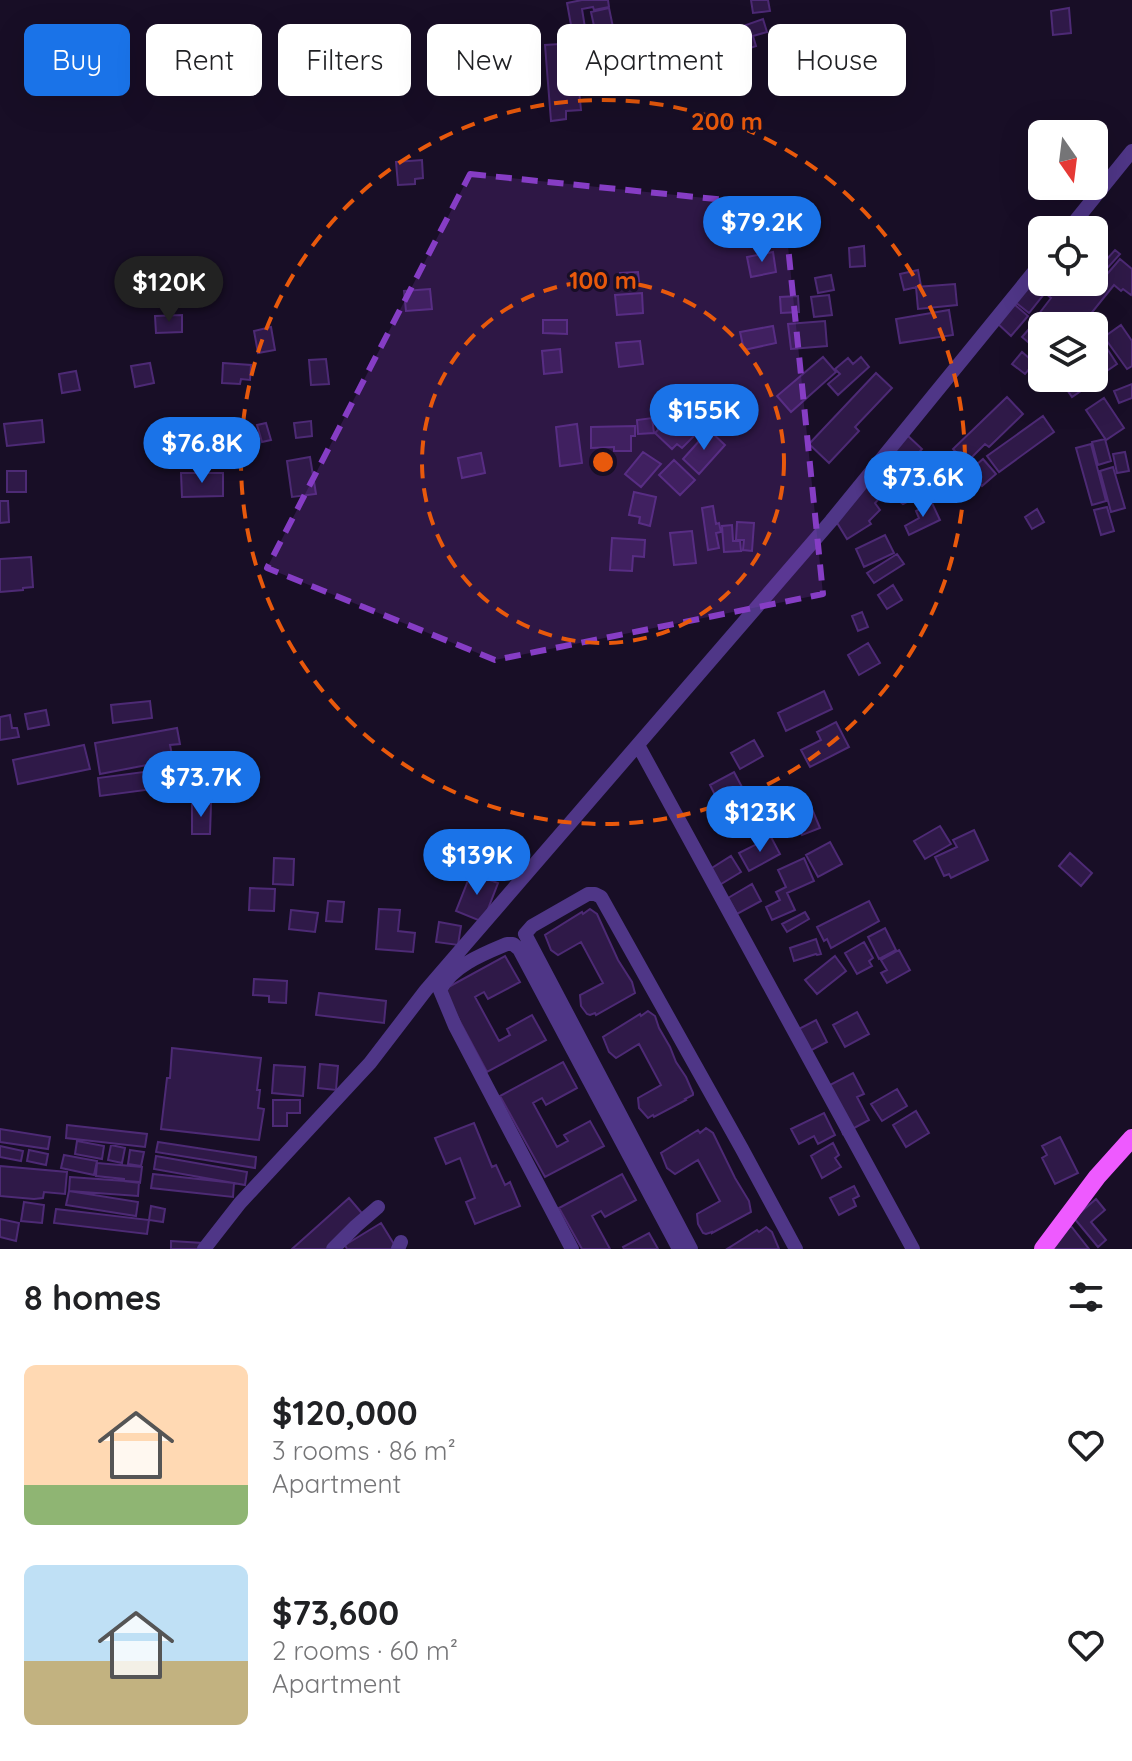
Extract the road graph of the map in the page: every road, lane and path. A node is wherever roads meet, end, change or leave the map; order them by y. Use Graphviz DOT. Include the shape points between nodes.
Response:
graph roads {
  1 [pos="1132,151"];
  2 [pos="1079,216"];
  3 [pos="1028,279"];
  4 [pos="638,745"];
  5 [pos="1132,1138"];
  6 [pos="378,1207"];
  7 [pos="204,1249"];
  8 [pos="333,1249"];
  9 [pos="572,1249"];
  10 [pos="679,1249"];
  11 [pos="691,1249"];
  12 [pos="796,1249"];
  13 [pos="913,1249"];
  14 [pos="1043,1249"];
  1 -- 2 [label="street"];
  3 -- 4 [label="street" via="831,521"];
  4 -- 7 [label="street" via="426,990 370,1063"];
  4 -- 13 [label="street"];
  5 -- 14 [label="main road"];
  6 -- 8 [label="street"];
  9 -- 10 [label="street" via="440,990 448,976 507,944 519,949"];
  11 -- 12 [label="street" via="525,934 588,894 601,897"];
}
